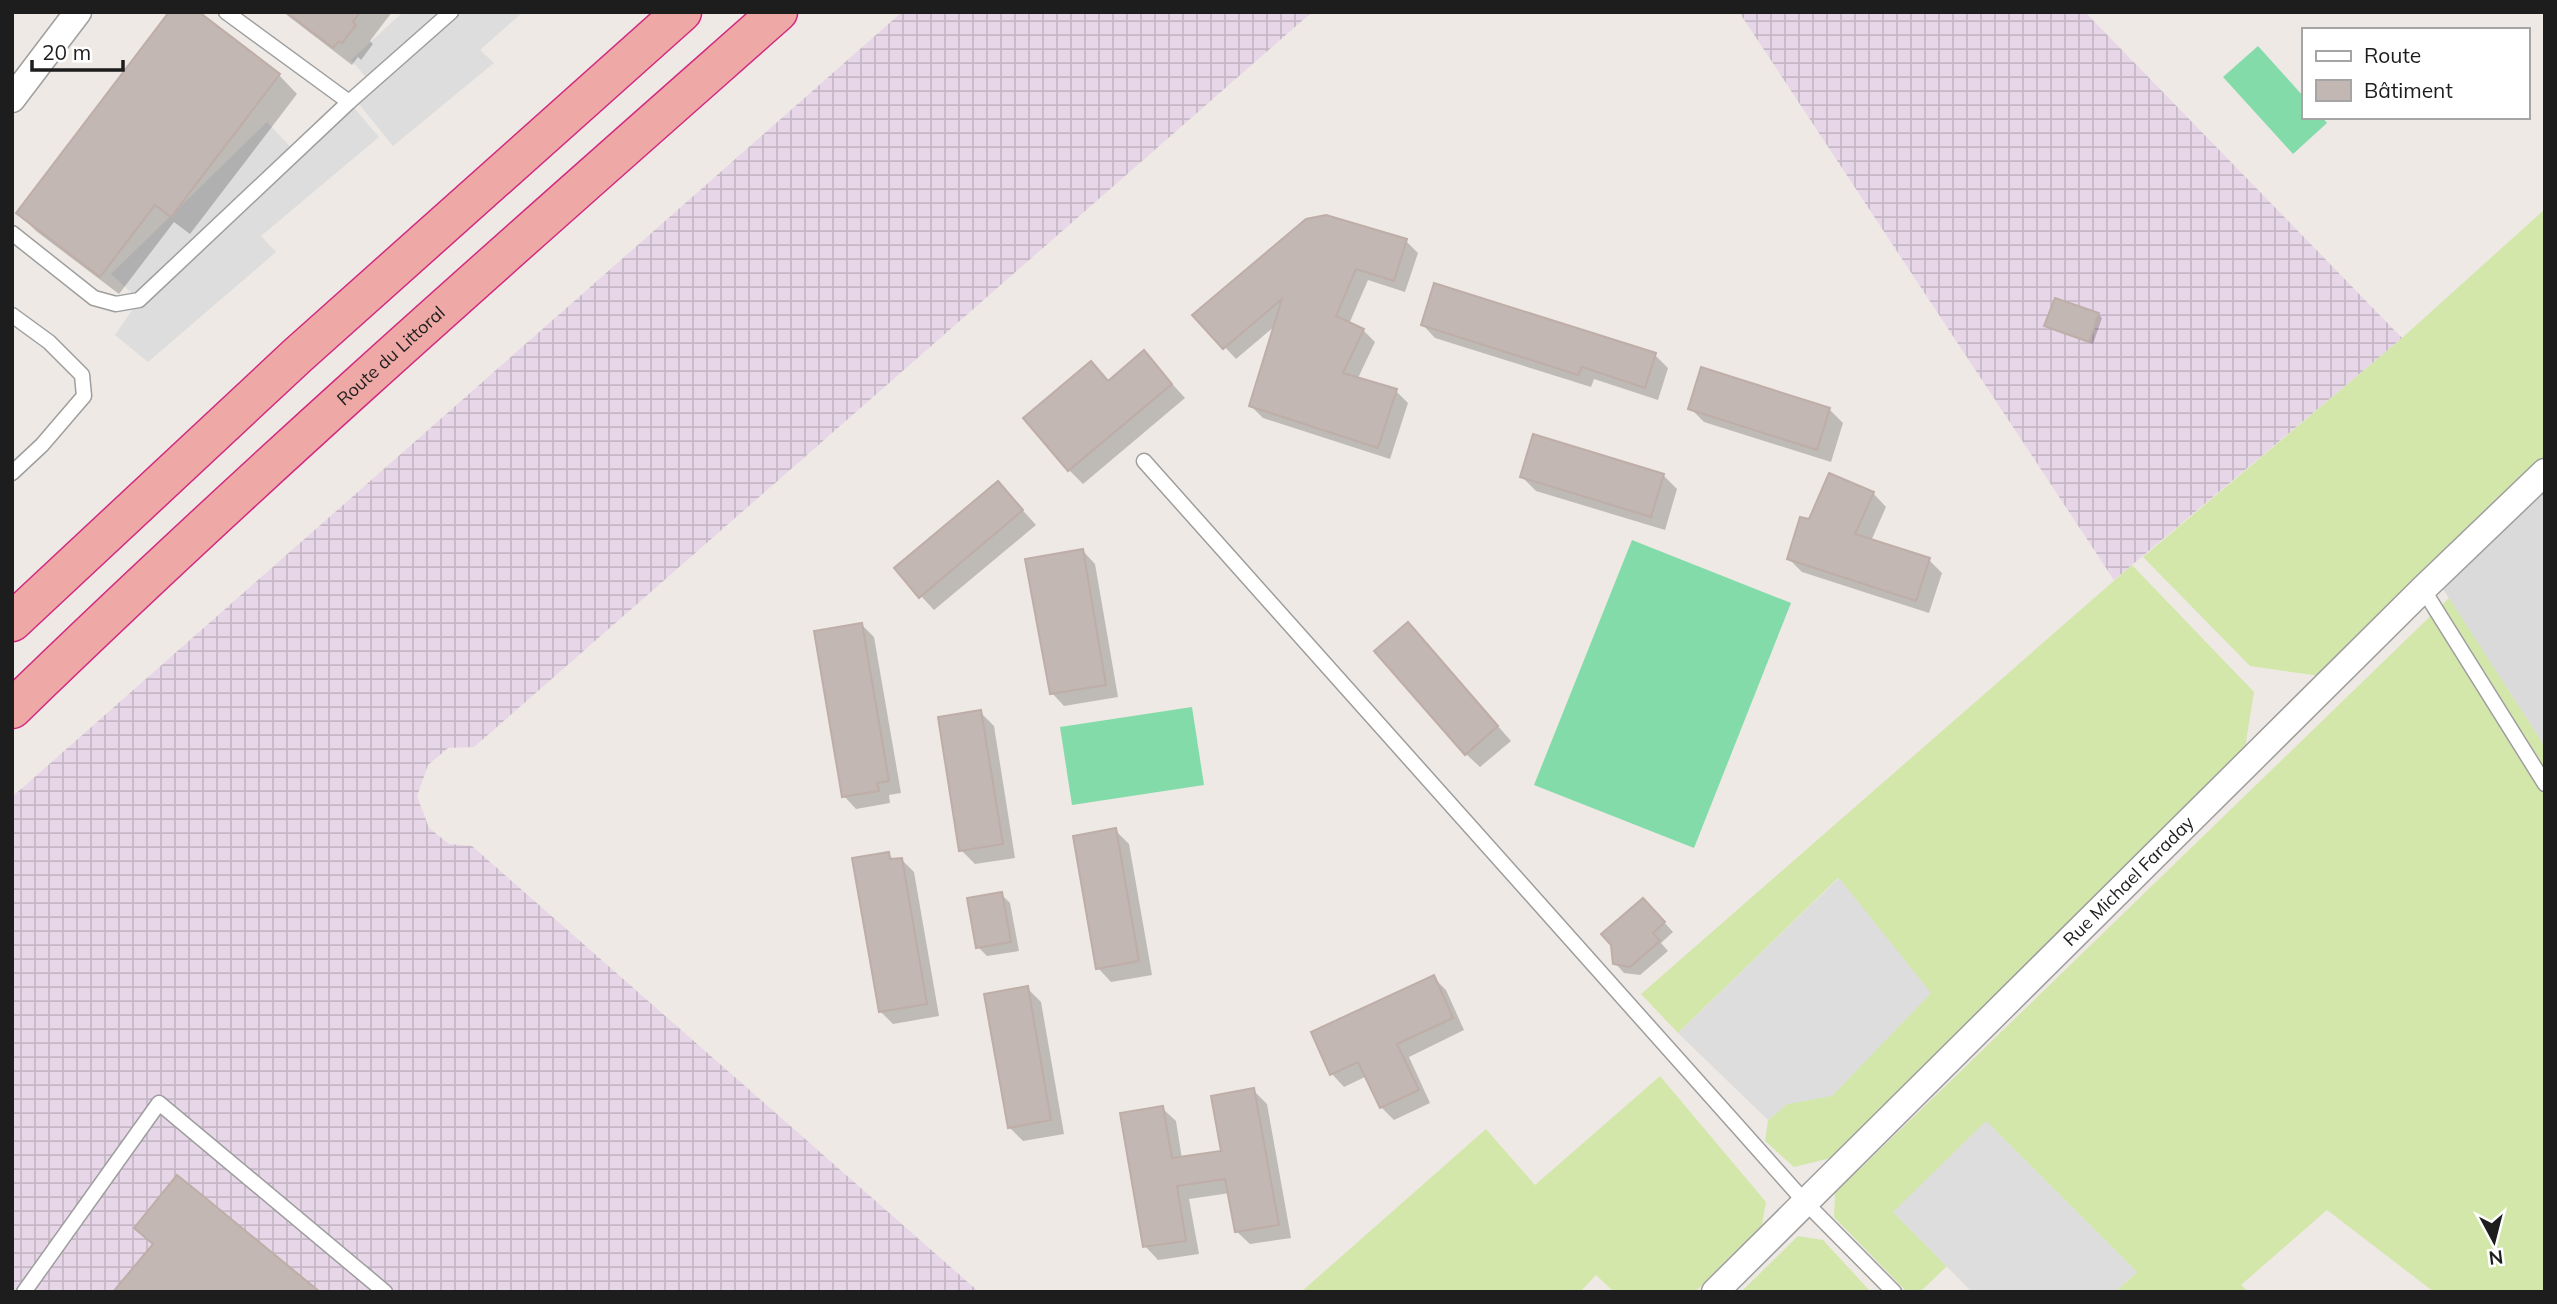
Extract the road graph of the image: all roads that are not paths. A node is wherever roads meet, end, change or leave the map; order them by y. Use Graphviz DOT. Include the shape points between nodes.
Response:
graph roads {
  1 [pos="78,12"];
  2 [pos="226,12"];
  3 [pos="451,12"];
  4 [pos="681,12"];
  5 [pos="778,12"];
  6 [pos="12,99"];
  7 [pos="349,102"];
  8 [pos="12,233"];
  9 [pos="12,315"];
  10 [pos="1144,461"];
  11 [pos="2545,472"];
  12 [pos="12,473"];
  13 [pos="2423,589"];
  14 [pos="12,622"];
  15 [pos="12,709"];
  16 [pos="2545,784"];
  17 [pos="1805,1202"];
  18 [pos="24,1292"];
  19 [pos="384,1292"];
  20 [pos="1714,1292"];
  21 [pos="1894,1292"];
  1 -- 6 [label="street"];
  2 -- 7 [label="lane"];
  3 -- 7 [label="lane"];
  4 -- 14 [label="highway" via="298,355"];
  5 -- 15 [label="highway, Route du Littoral" via="364,378"];
  7 -- 8 [label="lane" via="139,300 116,304 94,298"];
  9 -- 12 [label="lane" via="49,342 82,375 84,396"];
  10 -- 17 [label="lane"];
  11 -- 13 [label="street, Rue Michael Faraday"];
  13 -- 16 [label="lane"];
  13 -- 17 [label="street, Rue Michael Faraday"];
  17 -- 20 [label="street, Rue Michael Faraday"];
  17 -- 21 [label="lane"];
  18 -- 19 [label="lane" via="159,1104"];
}
